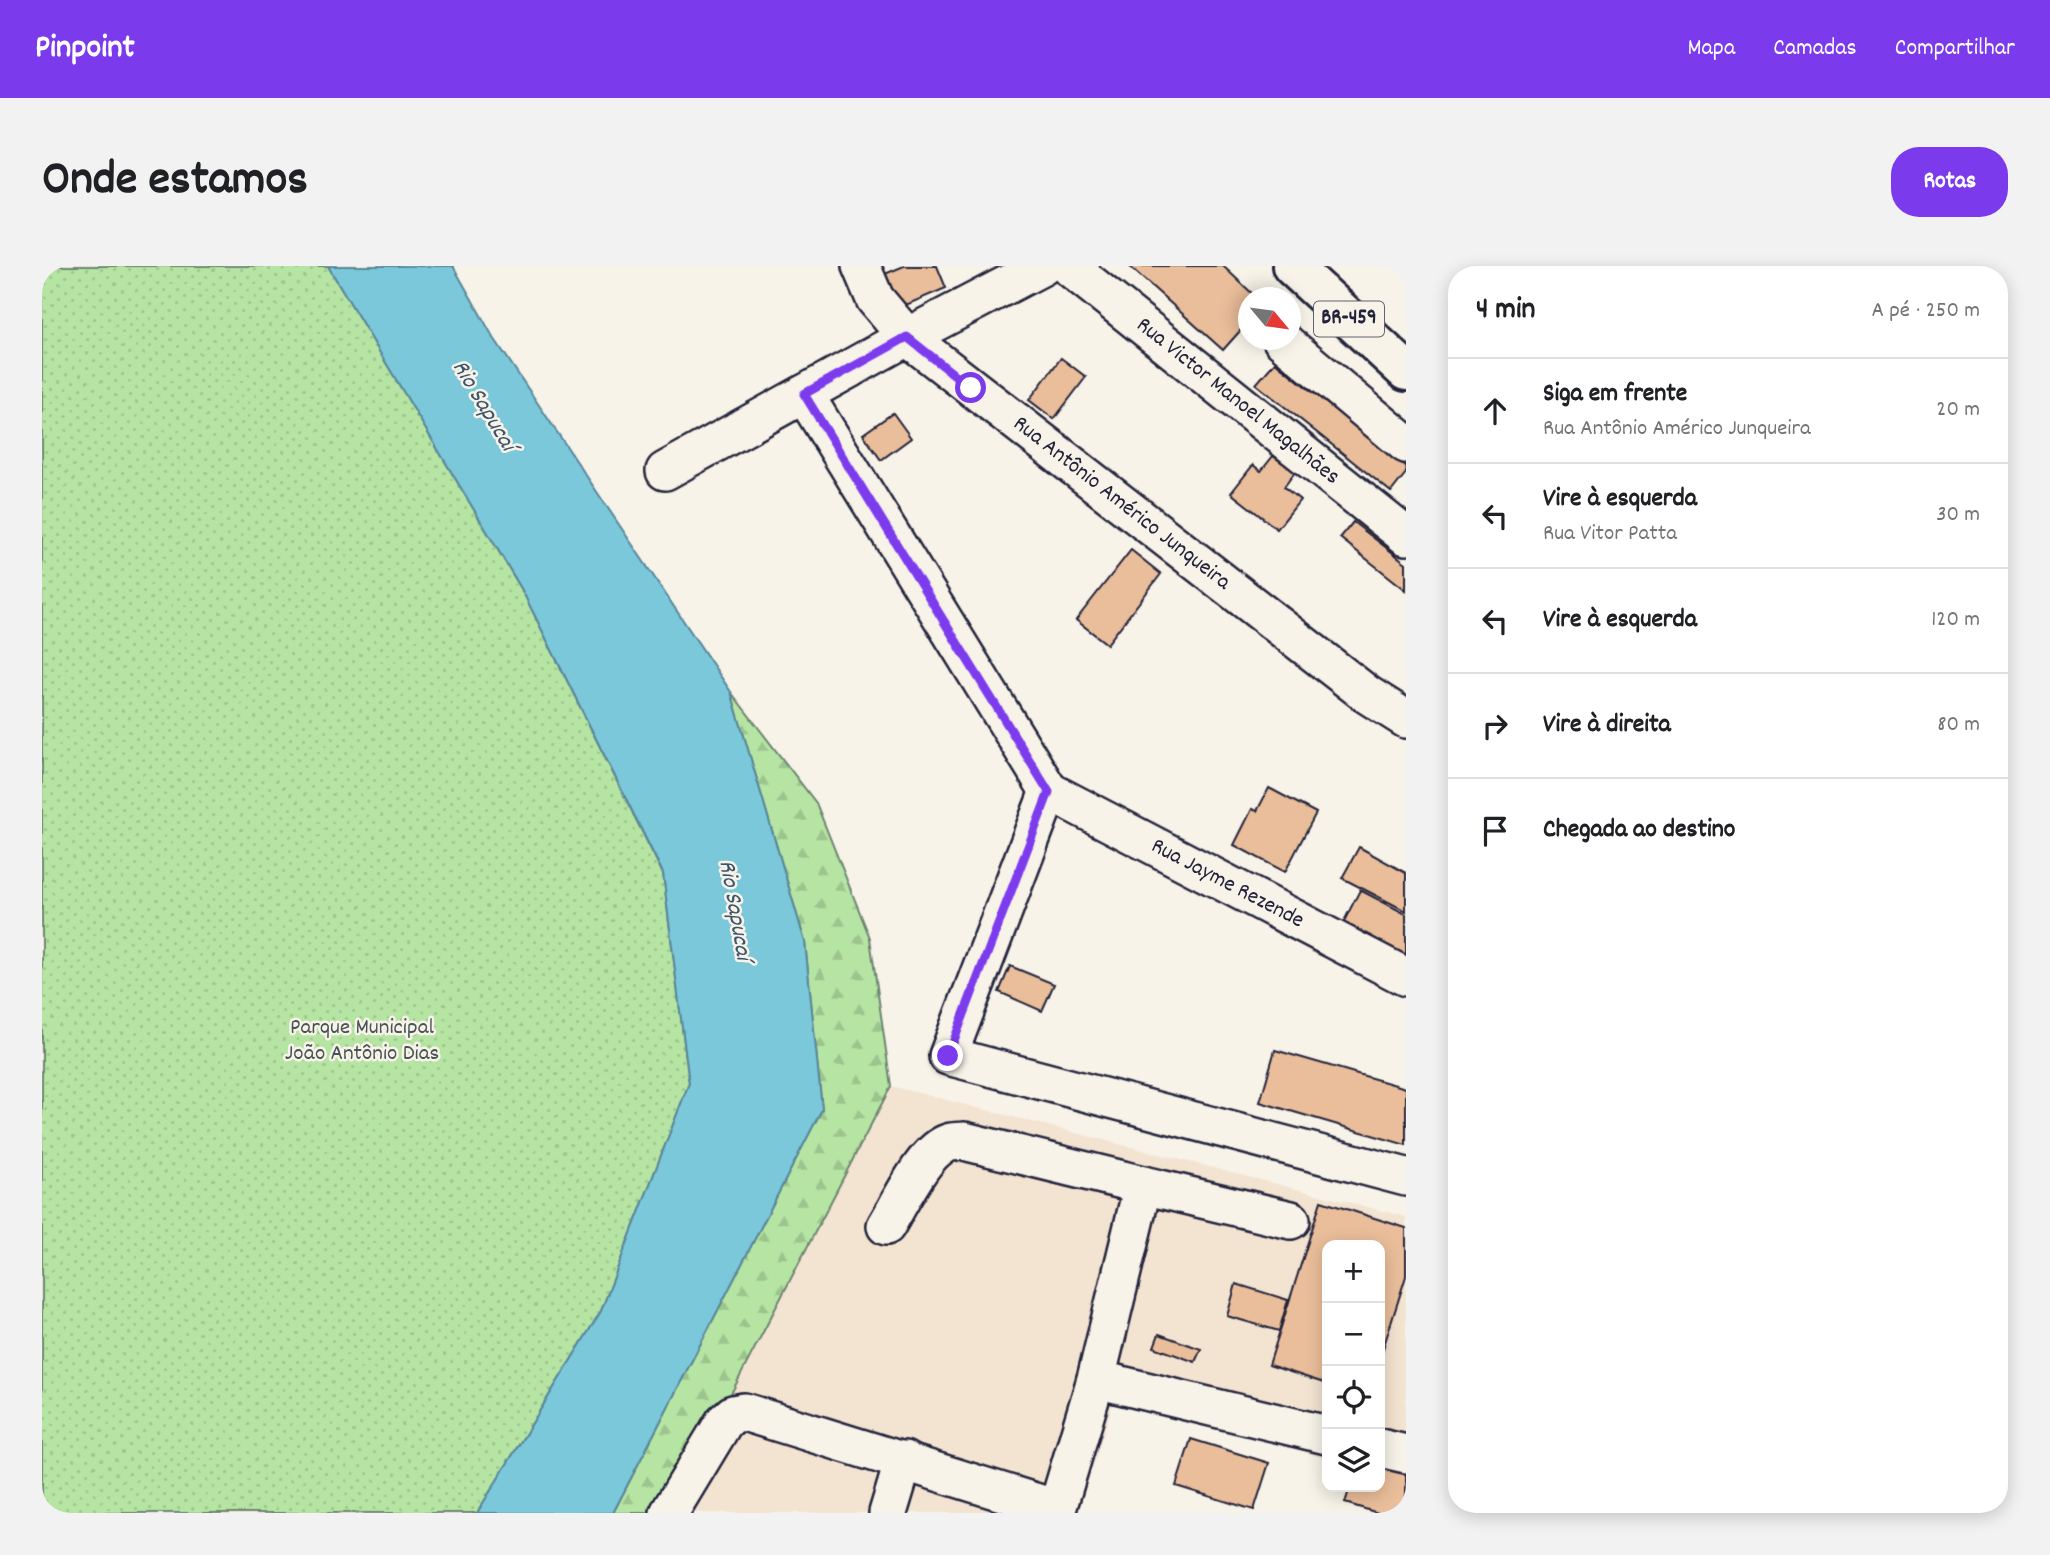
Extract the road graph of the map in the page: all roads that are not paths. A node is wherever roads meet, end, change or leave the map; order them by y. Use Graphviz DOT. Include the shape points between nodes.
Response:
graph roads {
  1 [pos="861,266"];
  2 [pos="1042,266"];
  3 [pos="1068,266"];
  4 [pos="1292,266"];
  5 [pos="907,337"];
  6 [pos="1294,350"];
  7 [pos="1406,371"];
  8 [pos="804,394"];
  9 [pos="1406,444"];
  10 [pos="665,471"];
  11 [pos="1406,536"];
  12 [pos="1406,719"];
  13 [pos="1049,792"];
  14 [pos="1406,977"];
  15 [pos="1406,1177"];
  16 [pos="1143,1185"];
  17 [pos="1291,1220"];
  18 [pos="887,1226"];
  19 [pos="1096,1379"];
  20 [pos="1322,1434"];
  21 [pos="1385,1448"];
  22 [pos="1406,1454"];
  23 [pos="904,1460"];
  24 [pos="1057,1511"];
  25 [pos="669,1513"];
  26 [pos="888,1513"];
  1 -- 5 [label="street, Rua Antônio Américo Junqueira" via="875,299"];
  2 -- 5 [label="street"];
  3 -- 11 [label="street, Rua Victor Manoel Magalhães"];
  4 -- 7 [label="highway, BR-459"];
  5 -- 8 [label="street"];
  5 -- 12 [label="street, Rua Antônio Américo Junqueira" via="1368,695"];
  6 -- 9 [label="street"];
  8 -- 10 [label="street"];
  8 -- 13 [label="street"];
  13 -- 14 [label="street, Rua Jayme Rezende"];
  13 -- 15 [label="street" via="948,1056"];
  16 -- 17 [label="street"];
  16 -- 18 [label="street" via="964,1141 947,1143 922,1166"];
  16 -- 19 [label="street"];
  19 -- 20 [label="street"];
  19 -- 24 [label="street"];
  21 -- 22 [label="street"];
  23 -- 24 [label="street"];
  23 -- 25 [label="street" via="744,1412 733,1414 718,1430"];
  23 -- 26 [label="street"];
}
